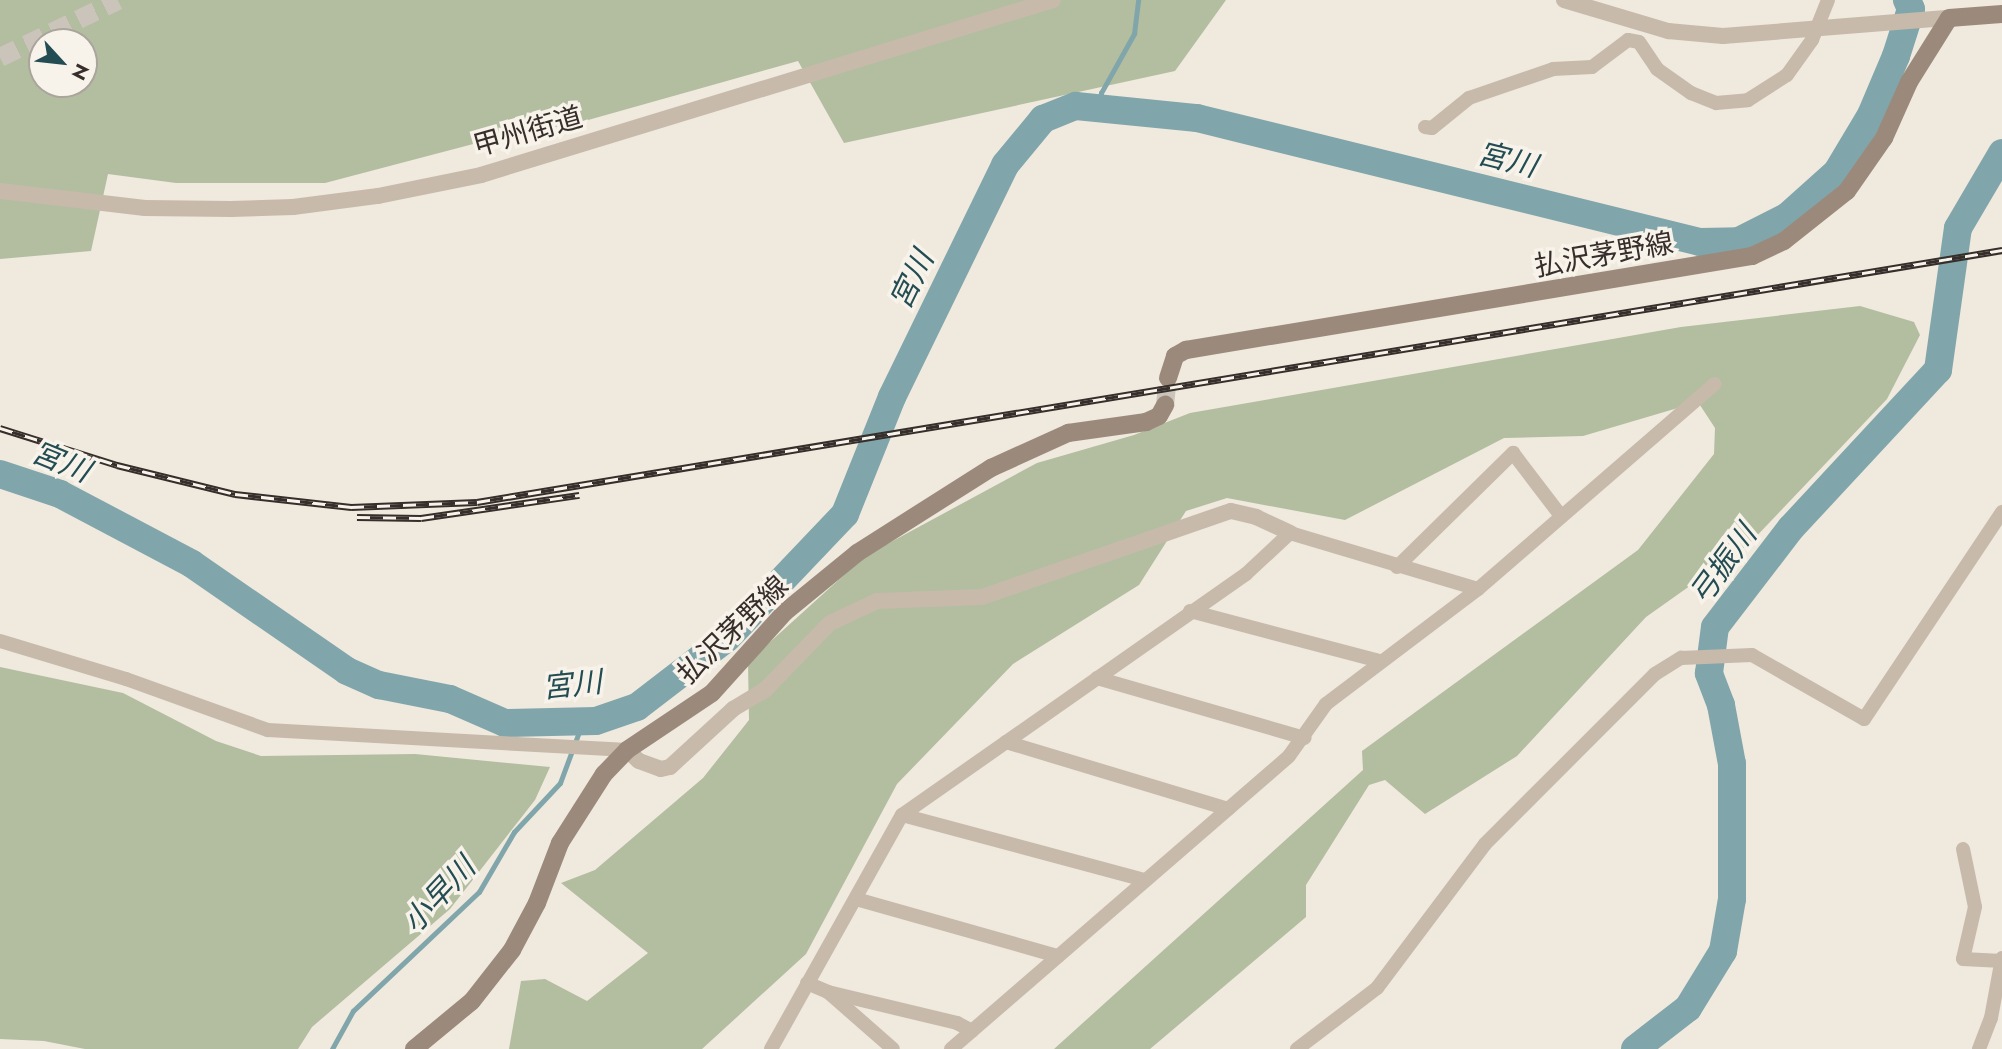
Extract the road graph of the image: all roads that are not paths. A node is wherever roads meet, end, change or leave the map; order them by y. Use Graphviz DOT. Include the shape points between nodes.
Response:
graph roads {
  1 [pos="1053,0"];
  2 [pos="1564,0"];
  3 [pos="1828,0"];
  4 [pos="2002,14"];
  5 [pos="1942,19"];
  6 [pos="1817,29"];
  7 [pos="1425,127"];
  8 [pos="0,191"];
  9 [pos="1168,378"];
  10 [pos="1715,384"];
  11 [pos="1165,405"];
  12 [pos="2002,512"];
  13 [pos="1561,516"];
  14 [pos="1290,533"];
  15 [pos="1397,567"];
  16 [pos="1478,589"];
  17 [pos="1190,611"];
  18 [pos="0,641"];
  19 [pos="1379,661"];
  20 [pos="1097,678"];
  21 [pos="1305,738"];
  22 [pos="1006,742"];
  23 [pos="627,750"];
  24 [pos="1228,809"];
  25 [pos="902,815"];
  26 [pos="1963,849"];
  27 [pos="1144,880"];
  28 [pos="856,899"];
  29 [pos="1058,956"];
  30 [pos="2002,960"];
  31 [pos="807,983"];
  32 [pos="828,992"];
  33 [pos="972,1031"];
  34 [pos="414,1049"];
  35 [pos="771,1049"];
  36 [pos="893,1049"];
  37 [pos="951,1049"];
  38 [pos="1297,1049"];
  39 [pos="1979,1049"];
  1 -- 8 [label="street, 甲州街道" via="481,175 378,195 293,207 145,208"];
  2 -- 6 [label="street" via="1668,31 1723,36"];
  3 -- 6 [label="street"];
  4 -- 5 [label="main road"];
  5 -- 6 [label="street"];
  5 -- 9 [label="main road, 払沢茅野線" via="1884,138 1847,191 1815,219 1763,251 1657,273 1186,350 1175,356"];
  6 -- 7 [label="street" via="1787,75 1748,100 1716,103 1691,93 1657,69 1639,42 1628,40 1592,67 1553,69 1469,98 1432,128"];
  10 -- 13 [label="street"];
  11 -- 23 [label="main road, 払沢茅野線" via="1159,416 1146,422 1068,433 1028,448 928,506 857,553 785,612 712,693"];
  12 -- 38 [label="street" via="1864,719 1752,655 1681,658 1655,674 1518,806 1377,988"];
  13 -- 15 [label="street" via="1513,453"];
  13 -- 16 [label="street"];
  14 -- 15 [label="street"];
  14 -- 17 [label="street" via="1246,575"];
  14 -- 23 [label="street" via="1231,511 982,597 877,601 830,623 765,690 733,709 670,767 661,769 639,761"];
  15 -- 16 [label="street"];
  16 -- 19 [label="street"];
  17 -- 19 [label="street"];
  17 -- 20 [label="street"];
  18 -- 23 [label="street" via="126,679 268,730"];
  19 -- 21 [label="street" via="1326,704"];
  20 -- 21 [label="street"];
  20 -- 22 [label="street"];
  21 -- 24 [label="street"];
  22 -- 24 [label="street"];
  22 -- 25 [label="street"];
  23 -- 34 [label="main road, 払沢茅野線" via="604,774 560,843 537,903 512,950 472,1001"];
  24 -- 27 [label="street"];
  25 -- 27 [label="street"];
  25 -- 28 [label="street"];
  26 -- 30 [label="street" via="1975,907 1963,959"];
  27 -- 29 [label="street"];
  28 -- 29 [label="street"];
  28 -- 31 [label="street"];
  29 -- 33 [label="street"];
  30 -- 39 [label="street" via="1991,1018"];
  31 -- 32 [label="street"];
  31 -- 35 [label="street"];
  32 -- 33 [label="street" via="957,1023"];
  32 -- 36 [label="street"];
  33 -- 37 [label="street"];
}
